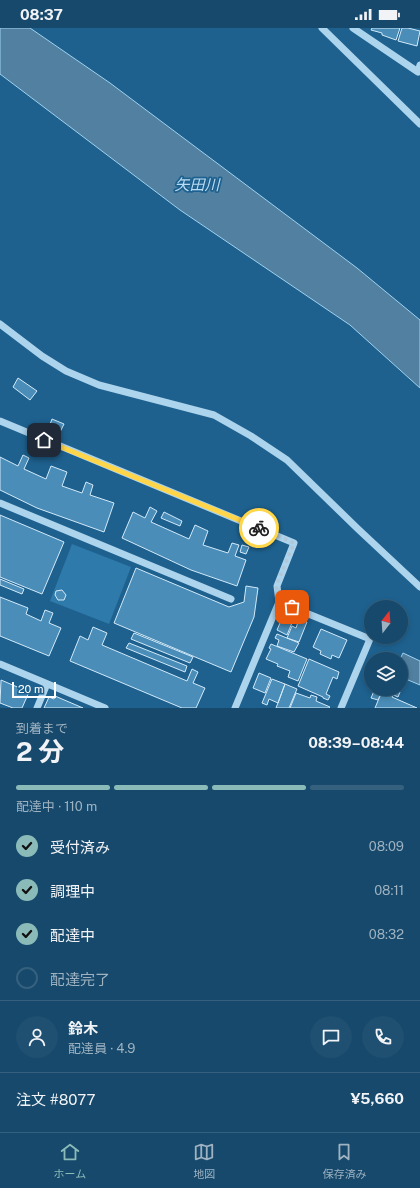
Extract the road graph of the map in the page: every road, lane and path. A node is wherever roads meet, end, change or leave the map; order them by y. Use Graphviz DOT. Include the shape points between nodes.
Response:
graph roads {
  1 [pos="322,28"];
  2 [pos="353,28"];
  3 [pos="420,65"];
  4 [pos="420,124"];
  5 [pos="0,324"];
  6 [pos="0,421"];
  7 [pos="0,504"];
  8 [pos="420,587"];
  9 [pos="231,599"];
  10 [pos="279,602"];
  11 [pos="0,664"];
  12 [pos="47,684"];
  13 [pos="37,708"];
  14 [pos="106,708"];
  15 [pos="236,708"];
  16 [pos="341,708"];
  1 -- 4 [label="street"];
  2 -- 3 [label="street" via="418,72"];
  5 -- 8 [label="street" via="66,371 98,385 214,416 251,436 287,460"];
  6 -- 10 [label="street" via="294,543 276,586"];
  7 -- 9 [label="street"];
  10 -- 15 [label="street"];
  10 -- 16 [label="street" via="370,639"];
  11 -- 12 [label="street"];
  12 -- 13 [label="street"];
  12 -- 14 [label="street"];
}
